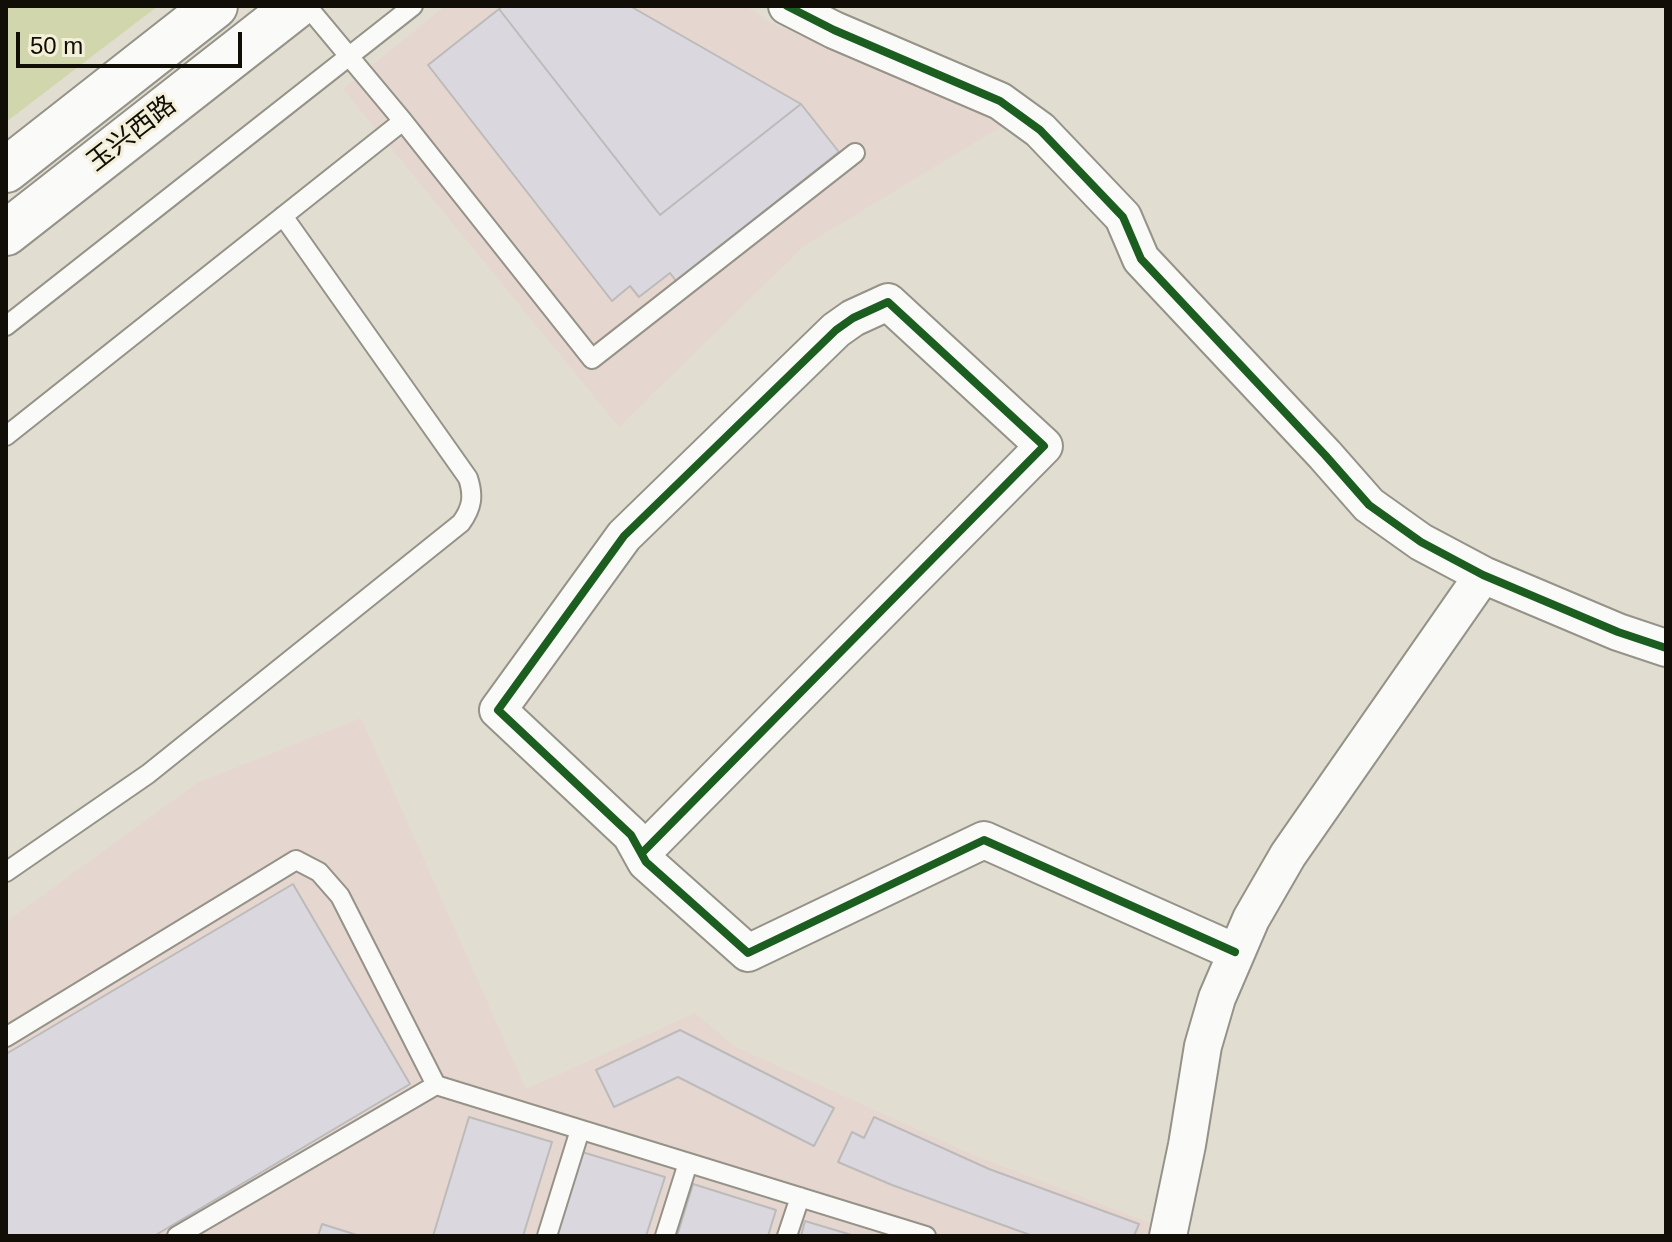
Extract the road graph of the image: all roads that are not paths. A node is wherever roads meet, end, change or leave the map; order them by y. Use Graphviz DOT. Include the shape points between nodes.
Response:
graph roads {
  1 [pos="215,6"];
  2 [pos="296,6"];
  3 [pos="307,6"];
  4 [pos="413,6"];
  5 [pos="787,6"];
  6 [pos="349,56"];
  7 [pos="403,121"];
  8 [pos="855,153"];
  9 [pos="6,170"];
  10 [pos="283,216"];
  11 [pos="6,233"];
  12 [pos="6,326"];
  13 [pos="6,436"];
  14 [pos="1483,575"];
  15 [pos="1666,648"];
  16 [pos="642,853"];
  17 [pos="6,872"];
  18 [pos="1235,952"];
  19 [pos="6,1037"];
  20 [pos="436,1085"];
  21 [pos="580,1130"];
  22 [pos="688,1163"];
  23 [pos="800,1197"];
  24 [pos="919,1235"];
  25 [pos="177,1236"];
  26 [pos="547,1236"];
  27 [pos="665,1236"];
  28 [pos="787,1236"];
  29 [pos="1168,1236"];
  1 -- 9 [label="main road, 玉兴西路"];
  2 -- 11 [label="main road, 玉兴西路"];
  3 -- 6 [label="lane"];
  4 -- 6 [label="lane"];
  5 -- 14 [label="street" via="1000,101 1029,120 1123,217 1141,259 1369,505 1421,542"];
  6 -- 7 [label="lane"];
  6 -- 12 [label="lane"];
  7 -- 8 [label="lane" via="592,359"];
  7 -- 10 [label="lane"];
  10 -- 13 [label="lane"];
  10 -- 17 [label="lane" via="468,478 469,512 148,774"];
  14 -- 15 [label="street"];
  14 -- 18 [label="street" via="1288,855"];
  16 -- 16 [label="street" via="631,835 498,710 624,536 836,330 888,302 1044,446"];
  16 -- 18 [label="street" via="748,953 984,840"];
  18 -- 29 [label="street" via="1203,1046"];
  19 -- 20 [label="lane" via="296,860 319,872 340,896"];
  20 -- 21 [label="lane"];
  20 -- 25 [label="lane"];
  21 -- 22 [label="lane"];
  21 -- 26 [label="lane"];
  22 -- 23 [label="lane"];
  22 -- 27 [label="lane"];
  23 -- 24 [label="lane"];
  23 -- 28 [label="lane"];
}
